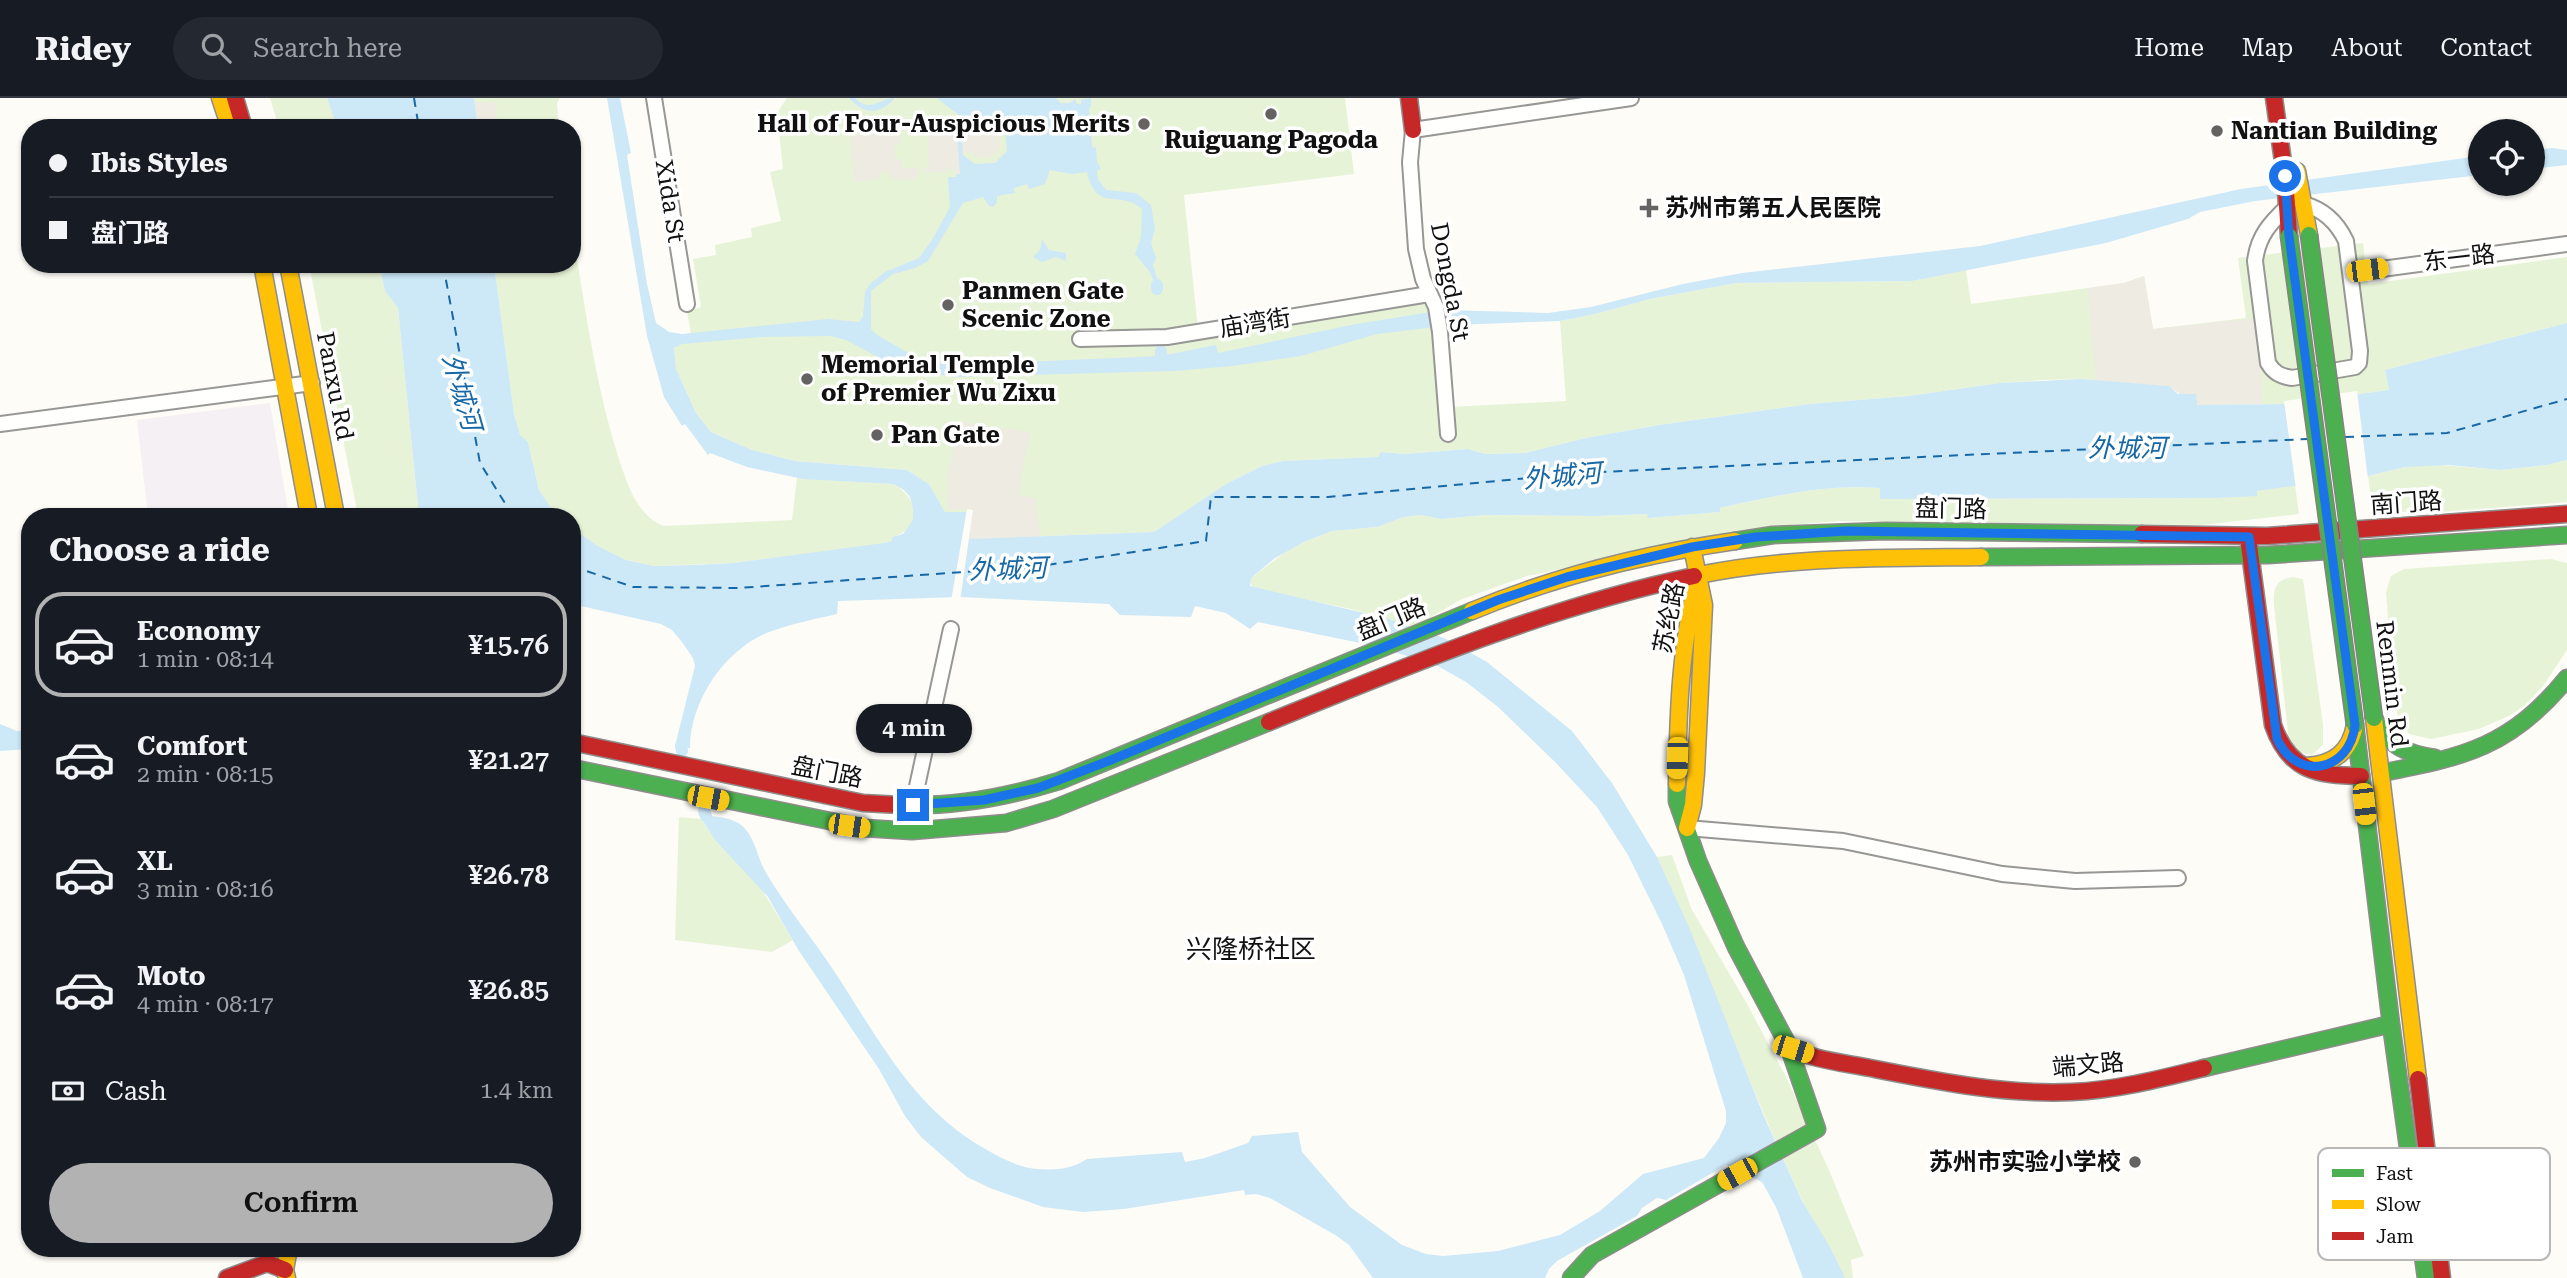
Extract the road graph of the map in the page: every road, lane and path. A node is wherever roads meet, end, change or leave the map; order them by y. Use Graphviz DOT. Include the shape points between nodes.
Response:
graph roads {
  1 [pos="218,98"];
  2 [pos="235,98"];
  3 [pos="242,98"];
  4 [pos="653,98"];
  5 [pos="1409,98"];
  6 [pos="1631,98"];
  7 [pos="2274,98"];
  8 [pos="2286,98"];
  9 [pos="1535,104"];
  10 [pos="224,119"];
  11 [pos="241,119"];
  12 [pos="248,119"];
  13 [pos="1413,130"];
  14 [pos="2291,175"];
  15 [pos="2295,205"];
  16 [pos="2567,244"];
  17 [pos="264,273"];
  18 [pos="290,273"];
  19 [pos="2351,273"];
  20 [pos="1433,300"];
  21 [pos="687,304"];
  22 [pos="1080,338"];
  23 [pos="312,383"];
  24 [pos="285,386"];
  25 [pos="0,424"];
  26 [pos="1448,434"];
  27 [pos="308,508"];
  28 [pos="335,508"];
  29 [pos="2567,514"];
  30 [pos="2567,535"];
  31 [pos="2249,537"];
  32 [pos="1692,547"];
  33 [pos="2250,555"];
  34 [pos="1699,575"];
  35 [pos="951,629"];
  36 [pos="2567,678"];
  37 [pos="2374,718"];
  38 [pos="2355,725"];
  39 [pos="581,744"];
  40 [pos="2453,757"];
  41 [pos="2296,764"];
  42 [pos="581,770"];
  43 [pos="2381,773"];
  44 [pos="2361,776"];
  45 [pos="913,805"];
  46 [pos="1687,828"];
  47 [pos="912,831"];
  48 [pos="2178,878"];
  49 [pos="2390,1024"];
  50 [pos="1788,1045"];
  51 [pos="2408,1148"];
  52 [pos="2426,1148"];
  53 [pos="2423,1260"];
  54 [pos="2440,1260"];
  55 [pos="274,1270"];
  56 [pos="227,1278"];
  57 [pos="1571,1278"];
  58 [pos="2426,1278"];
  59 [pos="2442,1278"];
  1 -- 10 [label="main road"];
  2 -- 11 [label="main road"];
  3 -- 12 [label="main road"];
  4 -- 21 [label="street, Xida St"];
  5 -- 13 [label="main road, Dongda St"];
  6 -- 9 [label="street"];
  7 -- 14 [label="main road, Renmin Rd"];
  8 -- 14 [label="main road, Renmin Rd"];
  9 -- 13 [label="street"];
  13 -- 20 [label="street, Dongda St" via="1410,162 1416,249"];
  14 -- 15 [label="main road, Renmin Rd"];
  15 -- 19 [label="street" via="2317,208 2340,229"];
  15 -- 19 [label="street" via="2262,234 2257,245 2255,261 2273,372 2292,378 2359,363"];
  15 -- 37 [label="main road, Renmin Rd, bridge" via="2309,234"];
  15 -- 38 [label="main road, Renmin Rd, bridge" via="2289,236"];
  16 -- 19 [label="street, 东一路"];
  17 -- 24 [label="main road, Panxu Rd"];
  18 -- 23 [label="main road, Panxu Rd"];
  20 -- 22 [label="street, 庙湾街" via="1167,337"];
  20 -- 26 [label="street, Dongda St"];
  23 -- 24 [label="street"];
  23 -- 28 [label="main road, Panxu Rd"];
  24 -- 25 [label="street"];
  24 -- 27 [label="main road, Panxu Rd"];
  29 -- 31 [label="main road, 南门路"];
  30 -- 33 [label="main road, 南门路"];
  31 -- 32 [label="main road, 盘门路" via="1846,531"];
  31 -- 33 [label="main road"];
  32 -- 34 [label="main road, 苏纶路"];
  32 -- 45 [label="main road, 盘门路" via="1567,577 1438,623 1038,788 975,802"];
  33 -- 34 [label="main road, 盘门路" via="1853,558 1773,563"];
  33 -- 41 [label="main road" via="2273,725 2281,749"];
  34 -- 46 [label="main road, 苏纶路" via="1704,606 1696,773"];
  34 -- 47 [label="main road, 盘门路" via="1576,606 1488,636 1053,809 999,824"];
  35 -- 45 [label="street"];
  36 -- 40 [label="main road" via="2526,723 2507,736"];
  37 -- 40 [label="main road" via="2382,735 2397,749 2424,757"];
  37 -- 43 [label="main road, Renmin Rd"];
  38 -- 41 [label="main road" via="2342,756 2317,765"];
  38 -- 44 [label="main road, Renmin Rd"];
  39 -- 45 [label="main road, 盘门路" via="849,802"];
  40 -- 43 [label="main road"];
  41 -- 44 [label="main road" via="2330,776"];
  42 -- 47 [label="main road, 盘门路" via="840,824"];
  43 -- 52 [label="main road, Renmin Rd"];
  44 -- 49 [label="main road, Renmin Rd"];
  45 -- 47 [label="street"];
  46 -- 48 [label="street" via="1843,841 2002,874 2075,881"];
  46 -- 50 [label="main road" via="1736,947"];
  49 -- 50 [label="main road, 端文路" via="2138,1084 2073,1092 1945,1083 1824,1059"];
  49 -- 51 [label="main road, Renmin Rd"];
  50 -- 57 [label="main road" via="1817,1129 1592,1255"];
  53 -- 58 [label="main road, Renmin Rd"];
  54 -- 59 [label="main road, Renmin Rd"];
  55 -- 56 [label="main road"];
}
